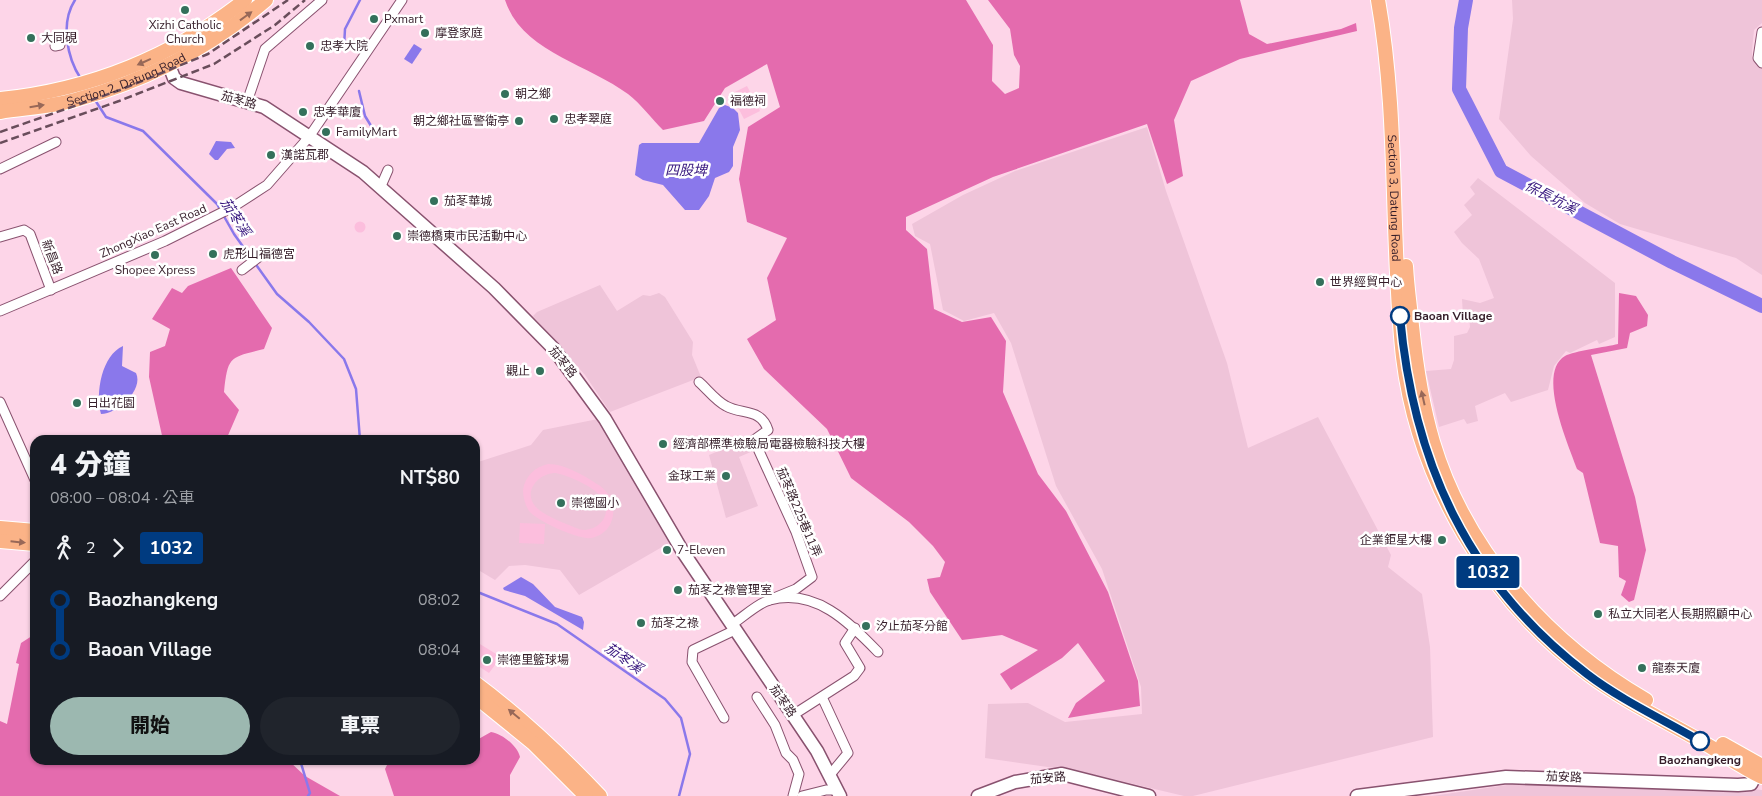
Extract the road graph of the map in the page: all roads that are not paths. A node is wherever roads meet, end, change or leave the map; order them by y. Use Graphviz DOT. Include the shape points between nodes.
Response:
graph roads {
  1 [pos="245,0"];
  2 [pos="266,0"];
  3 [pos="322,0"];
  4 [pos="402,0"];
  5 [pos="1378,0"];
  6 [pos="1387,0"];
  7 [pos="1762,32"];
  8 [pos="166,59"];
  9 [pos="1762,63"];
  10 [pos="72,94"];
  11 [pos="0,99"];
  12 [pos="247,102"];
  13 [pos="0,112"];
  14 [pos="308,137"];
  15 [pos="56,142"];
  16 [pos="0,169"];
  17 [pos="388,170"];
  18 [pos="381,186"];
  19 [pos="0,237"];
  20 [pos="264,254"];
  21 [pos="242,270"];
  22 [pos="51,290"];
  23 [pos="0,312"];
  24 [pos="699,382"];
  25 [pos="0,402"];
  26 [pos="30,469"];
  27 [pos="0,528"];
  28 [pos="30,531"];
  29 [pos="0,540"];
  30 [pos="30,543"];
  31 [pos="30,566"];
  32 [pos="0,596"];
  33 [pos="769,600"];
  34 [pos="733,628"];
  35 [pos="855,628"];
  36 [pos="878,652"];
  37 [pos="480,687"];
  38 [pos="822,696"];
  39 [pos="757,697"];
  40 [pos="480,700"];
  41 [pos="793,715"];
  42 [pos="724,718"];
  43 [pos="1761,771"];
  44 [pos="829,776"];
  45 [pos="839,793"];
  46 [pos="586,796"];
  47 [pos="600,796"];
  48 [pos="793,796"];
  49 [pos="802,796"];
  50 [pos="978,796"];
  51 [pos="1149,796"];
  52 [pos="1357,796"];
  1 -- 8 [label="main road, Section 2, Datung Road"];
  8 -- 2 [label="main road, Section 2, Datung Road, one-way" via="212,40"];
  3 -- 12 [label="street" via="265,49"];
  4 -- 14 [label="street, ZhongXiao East Road"];
  5 -- 43 [label="main road, Section 3, Datung Road" via="1390,88 1403,359 1424,448 1441,493 1497,585 1561,653 1614,692"];
  43 -- 6 [label="main road, Section 3, Datung Road, one-way" via="1619,684 1564,641 1501,573 1475,535 1449,486 1433,442 1416,366 1406,273 1399,87"];
  7 -- 9 [label="street" via="1757,52"];
  8 -- 10 [label="main road, Section 2, Datung Road" via="130,69"];
  8 -- 12 [label="street, 茄苳路" via="174,78 181,83"];
  10 -- 11 [label="main road, Section 2, Datung Road"];
  13 -- 10 [label="main road, Section 2, Datung Road, one-way"];
  12 -- 14 [label="street, 茄苳路" via="264,107"];
  14 -- 18 [label="street, 茄苳路"];
  14 -- 22 [label="street, ZhongXiao East Road" via="267,185 233,207 165,242"];
  15 -- 16 [label="street"];
  17 -- 18 [label="street"];
  18 -- 34 [label="street, 茄苳路" via="494,288 553,348 606,419 683,552"];
  19 -- 22 [label="street, 新昌路" via="24,230 30,234"];
  20 -- 21 [label="street"];
  22 -- 23 [label="street, ZhongXiao East Road"];
  24 -- 33 [label="street, 茄苳路225巷11弄" via="726,406 759,415 766,423 768,430 754,440 796,532 812,577 796,589"];
  25 -- 26 [label="street"];
  27 -- 28 [label="main road"];
  29 -- 30 [label="main road, one-way"];
  31 -- 32 [label="street"];
  33 -- 34 [label="street"];
  33 -- 35 [label="street" via="811,600"];
  34 -- 41 [label="street, 茄苳路"];
  34 -- 42 [label="street" via="693,650 692,662"];
  35 -- 36 [label="street"];
  35 -- 38 [label="street" via="845,643 860,668 854,676"];
  47 -- 37 [label="main road, one-way" via="560,754"];
  38 -- 41 [label="street"];
  38 -- 44 [label="street" via="848,753"];
  39 -- 48 [label="street" via="799,774"];
  40 -- 46 [label="main road" via="533,743"];
  41 -- 44 [label="street, 茄苳路" via="827,767"];
  43 -- 52 [label="street, 茄安路" via="1751,784 1738,785 1506,777"];
  44 -- 45 [label="street, 茄苳路"];
  45 -- 49 [label="street" via="826,790"];
  50 -- 51 [label="street, 茄安路" via="1015,782 1062,774"];
}
